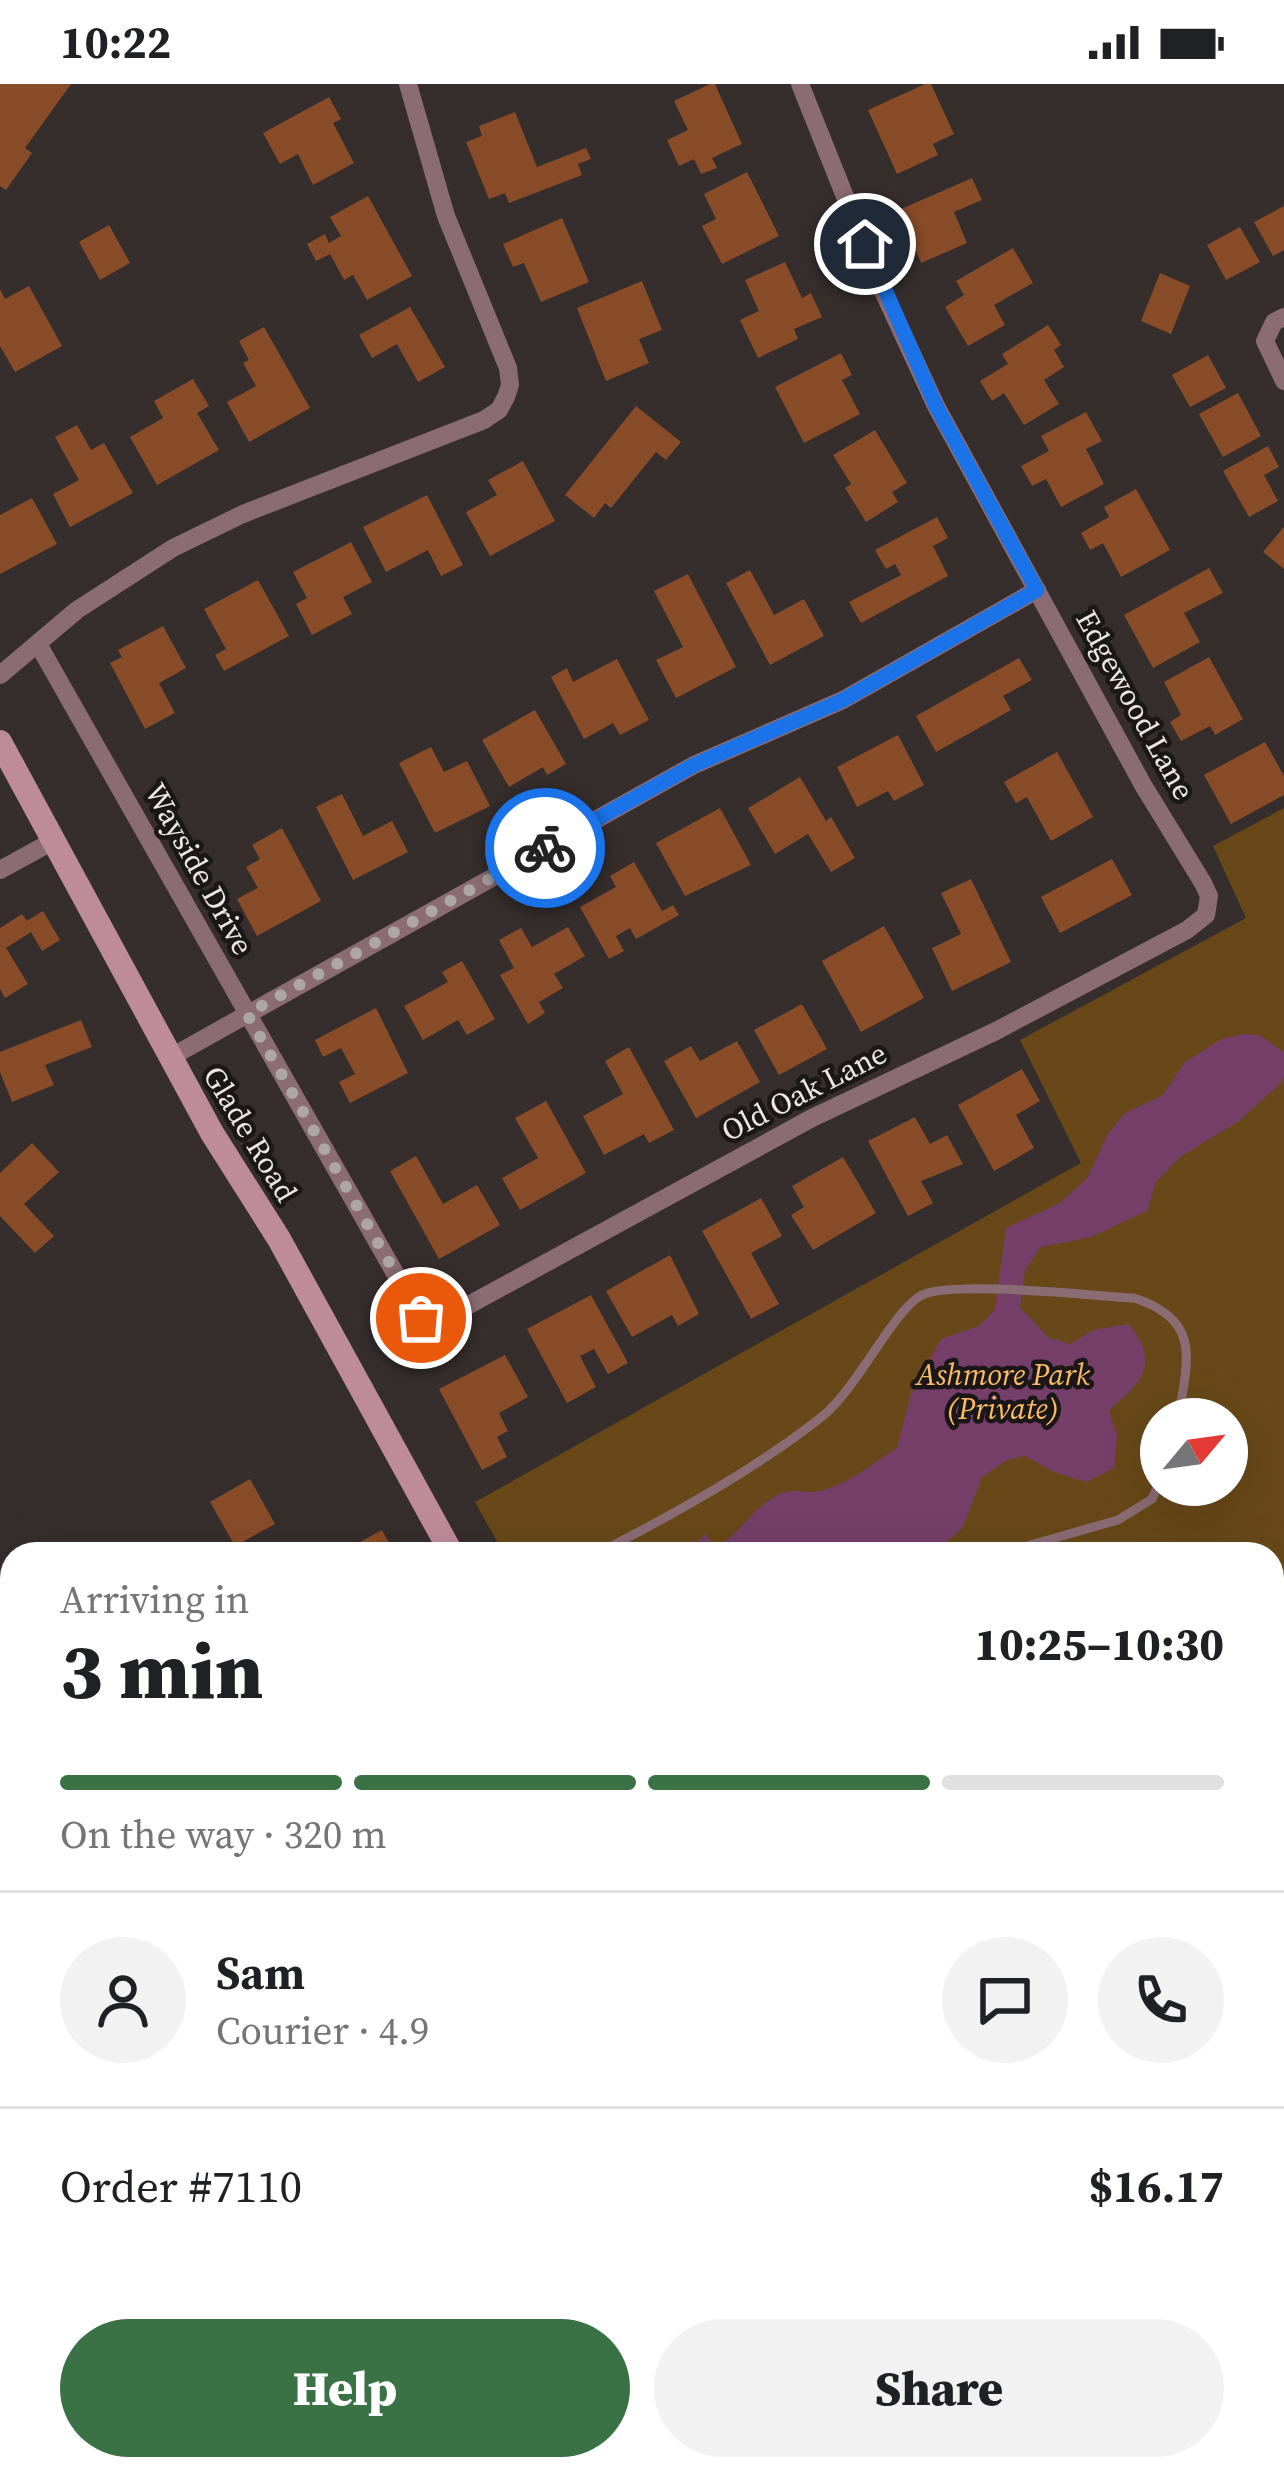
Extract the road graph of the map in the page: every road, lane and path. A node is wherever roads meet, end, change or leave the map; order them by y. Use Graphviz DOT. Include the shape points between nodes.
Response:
graph roads {
  1 [pos="408,84"];
  2 [pos="800,84"];
  3 [pos="1284,317"];
  4 [pos="1284,381"];
  5 [pos="1037,590"];
  6 [pos="38,644"];
  7 [pos="0,675"];
  8 [pos="0,742"];
  9 [pos="53,841"];
  10 [pos="0,870"];
  11 [pos="1209,896"];
  12 [pos="247,1014"];
  13 [pos="171,1057"];
  14 [pos="413,1311"];
  15 [pos="1181,1398"];
  16 [pos="1141,1506"];
  17 [pos="446,1542"];
  18 [pos="619,1542"];
  19 [pos="1041,1542"];
  1 -- 6 [label="street" via="446,215 508,368 499,410 172,548"];
  2 -- 5 [label="street, Edgewood Lane" via="936,406"];
  3 -- 4 [label="street" via="1265,341"];
  5 -- 11 [label="street, Edgewood Lane"];
  5 -- 12 [label="street" via="843,700 694,765"];
  6 -- 7 [label="street"];
  6 -- 12 [label="street, Wayside Drive"];
  8 -- 9 [label="main road, Glade Road"];
  9 -- 10 [label="street"];
  9 -- 13 [label="main road, Glade Road"];
  11 -- 14 [label="street, Old Oak Lane" via="1206,914 1187,930 996,1031 812,1118 467,1306 433,1321"];
  12 -- 13 [label="street"];
  12 -- 14 [label="street, Wayside Drive"];
  13 -- 17 [label="main road, Glade Road"];
  15 -- 18 [label="lane" via="1188,1349 1160,1306 953,1288 923,1294 825,1414"];
  16 -- 19 [label="lane"];
}
